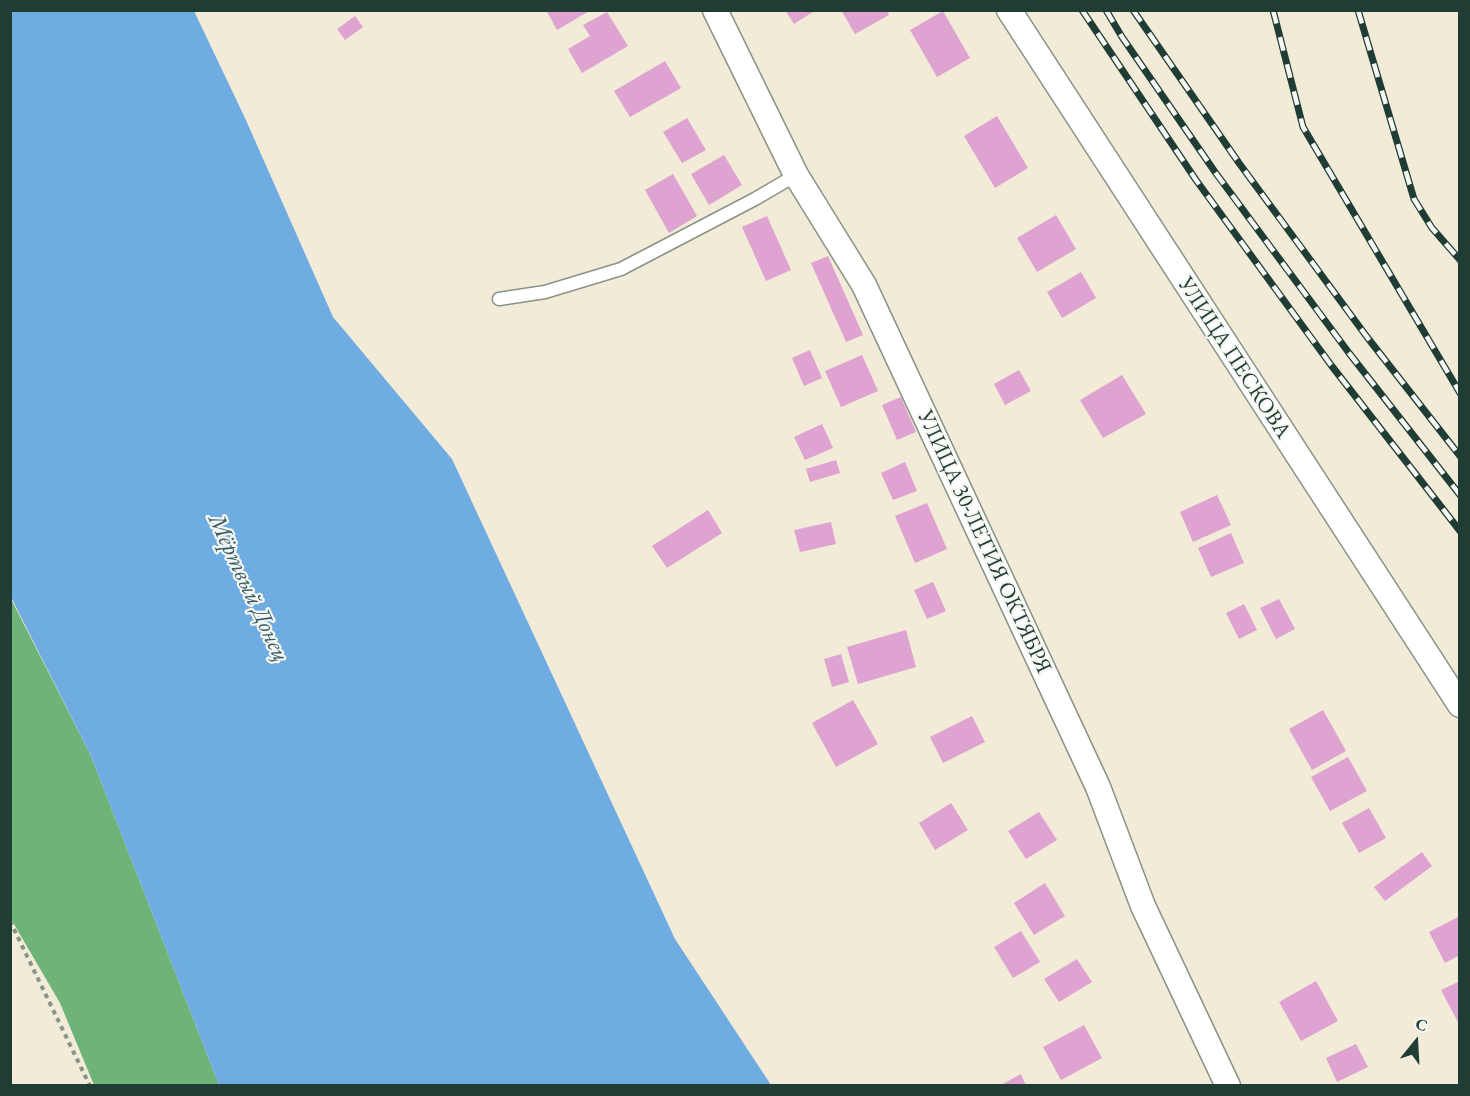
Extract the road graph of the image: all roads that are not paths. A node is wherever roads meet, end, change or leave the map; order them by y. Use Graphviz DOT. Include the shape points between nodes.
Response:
graph roads {
  1 [pos="715,10"];
  2 [pos="1009,10"];
  3 [pos="796,175"];
  4 [pos="499,299"];
  5 [pos="1460,705"];
  6 [pos="1228,1086"];
  1 -- 3 [label="street, УЛИЦА 30-ЛЕТИЯ ОКТЯБРЯ"];
  2 -- 5 [label="street, УЛИЦА ПЕСКОВА"];
  3 -- 4 [label="lane" via="621,269 545,292"];
  3 -- 6 [label="street, УЛИЦА 30-ЛЕТИЯ ОКТЯБРЯ" via="864,285 1098,787 1143,906"];
}
